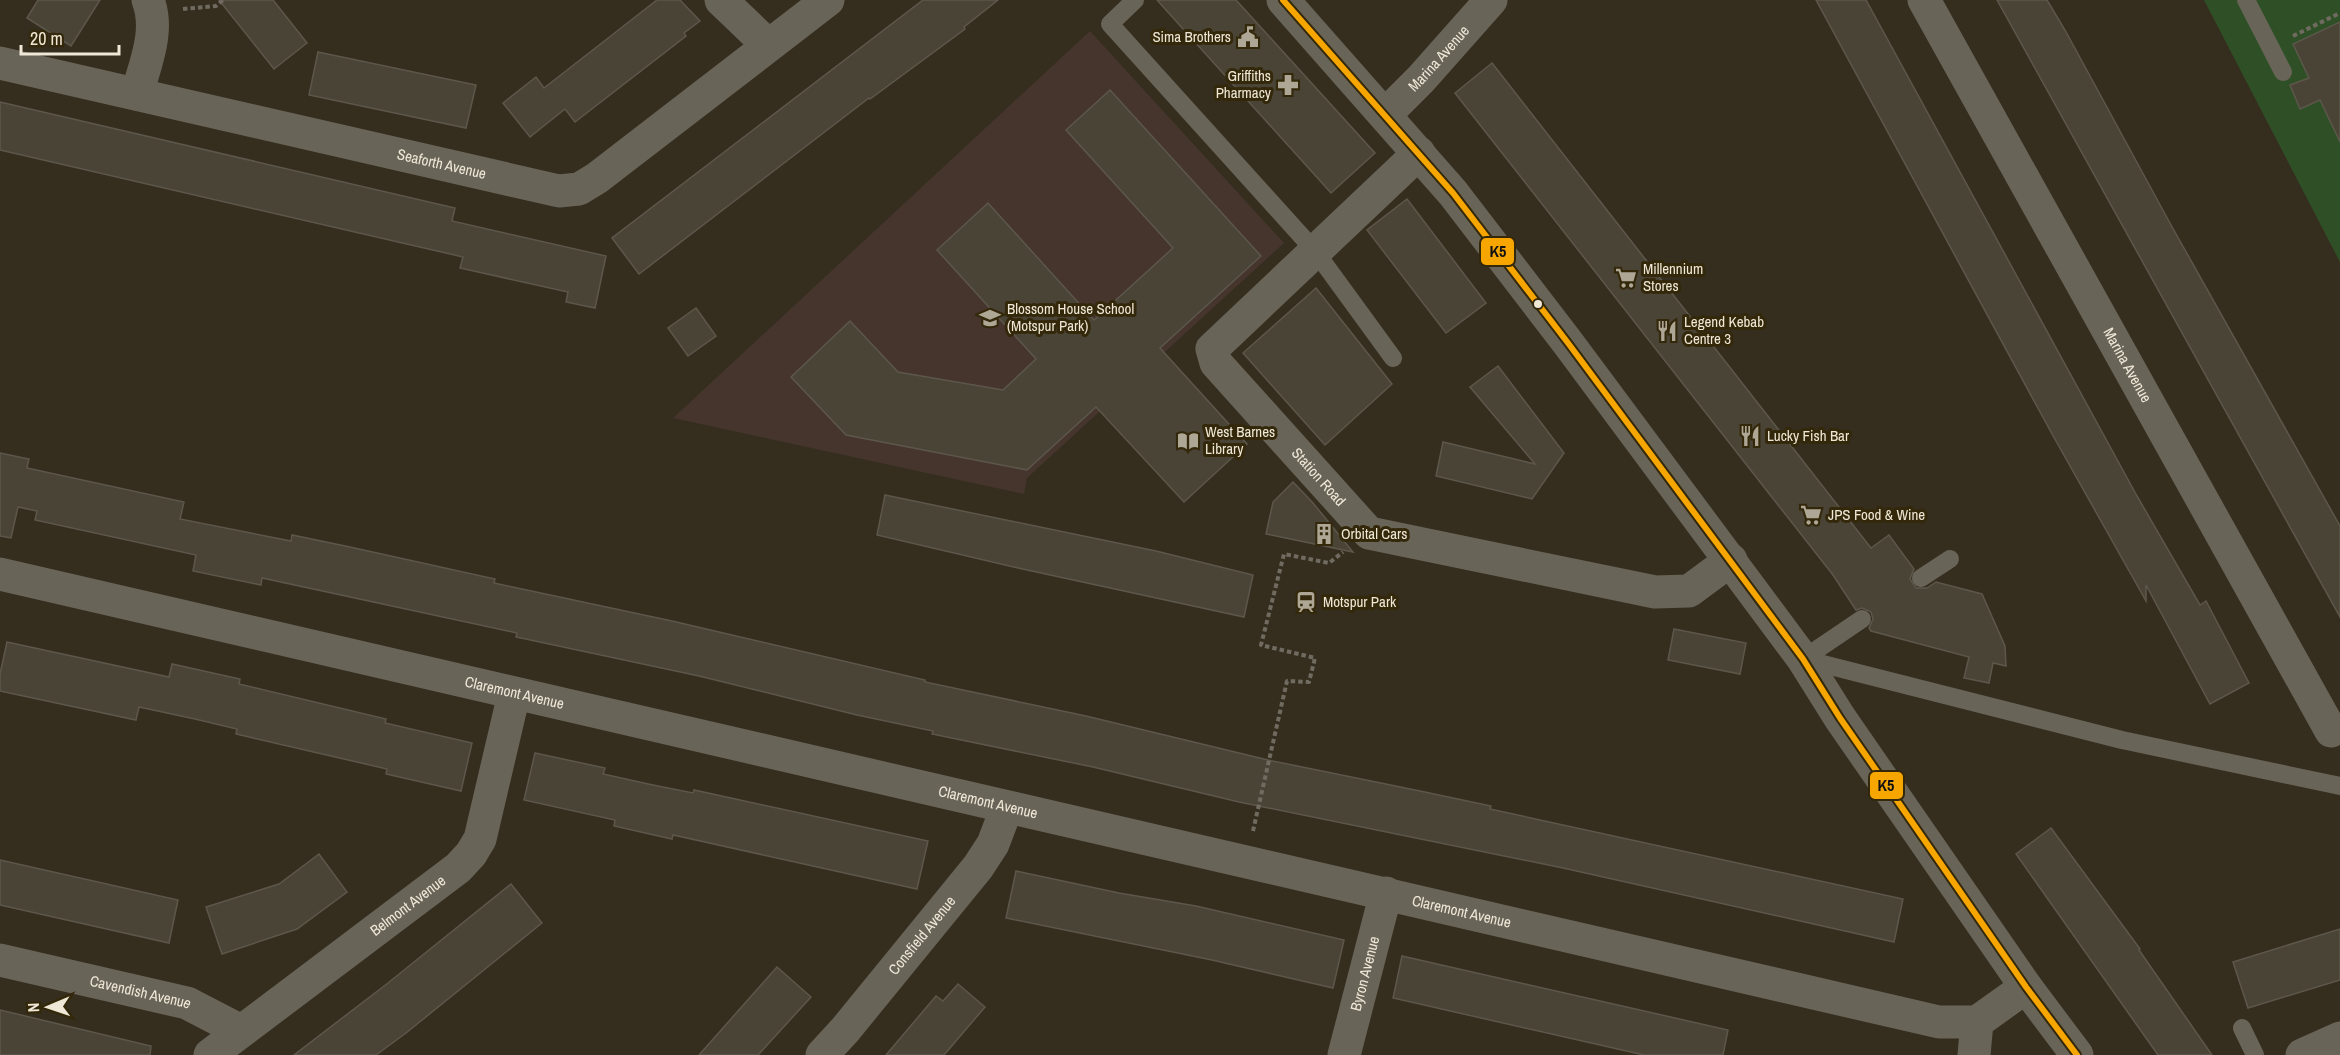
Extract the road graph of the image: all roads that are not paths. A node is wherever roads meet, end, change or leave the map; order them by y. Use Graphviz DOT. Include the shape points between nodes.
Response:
graph roads {
  1 [pos="721,0"];
  2 [pos="828,0"];
  3 [pos="1135,0"];
  4 [pos="1282,0"];
  5 [pos="1491,0"];
  6 [pos="1924,0"];
  7 [pos="2246,0"];
  8 [pos="150,6"];
  9 [pos="768,45"];
  10 [pos="0,63"];
  11 [pos="2283,72"];
  12 [pos="137,94"];
  13 [pos="1384,115"];
  14 [pos="1419,153"];
  15 [pos="1315,251"];
  16 [pos="1392,358"];
  17 [pos="1950,559"];
  18 [pos="1731,560"];
  19 [pos="0,574"];
  20 [pos="1920,578"];
  21 [pos="1862,619"];
  22 [pos="1803,659"];
  23 [pos="514,694"];
  24 [pos="2331,731"];
  25 [pos="2340,786"];
  26 [pos="1007,807"];
  27 [pos="1386,893"];
  28 [pos="0,960"];
  29 [pos="2026,987"];
  30 [pos="1977,1022"];
  31 [pos="2242,1028"];
  32 [pos="241,1031"];
  33 [pos="2340,1038"];
  34 [pos="210,1055"];
  35 [pos="822,1055"];
  36 [pos="1344,1055"];
  37 [pos="1974,1055"];
  38 [pos="2077,1055"];
  39 [pos="2255,1055"];
  40 [pos="2302,1055"];
  1 -- 9 [label="street"];
  2 -- 9 [label="street, Seaforth Avenue"];
  3 -- 15 [label="lane" via="1110,24"];
  4 -- 13 [label="street"];
  5 -- 13 [label="street, Marina Avenue" via="1422,79"];
  6 -- 24 [label="street, Marina Avenue"];
  7 -- 11 [label="lane"];
  8 -- 12 [label="street" via="153,34"];
  9 -- 12 [label="street, Seaforth Avenue" via="597,178 579,189 559,191"];
  10 -- 12 [label="street, Seaforth Avenue"];
  13 -- 14 [label="street"];
  14 -- 15 [label="street, Station Road"];
  14 -- 18 [label="street"];
  15 -- 16 [label="lane"];
  15 -- 18 [label="street, Station Road" via="1212,349 1216,363 1369,533 1655,592 1689,591"];
  17 -- 20 [label="lane"];
  18 -- 22 [label="street"];
  19 -- 23 [label="street, Claremont Avenue"];
  21 -- 22 [label="lane"];
  22 -- 25 [label="lane" via="2122,740"];
  22 -- 29 [label="street"];
  23 -- 26 [label="street, Claremont Avenue"];
  23 -- 32 [label="street, Belmont Avenue" via="480,839 471,854 458,868"];
  26 -- 27 [label="street, Claremont Avenue"];
  26 -- 35 [label="street, Consfield Avenue" via="993,844 978,867"];
  27 -- 30 [label="street, Claremont Avenue" via="1939,1022"];
  27 -- 36 [label="street, Byron Avenue"];
  28 -- 32 [label="street, Cavendish Avenue" via="187,1003"];
  29 -- 30 [label="street"];
  29 -- 38 [label="street"];
  30 -- 37 [label="street"];
  31 -- 39 [label="lane"];
  32 -- 34 [label="street, Belmont Avenue"];
  33 -- 40 [label="street"];
}
